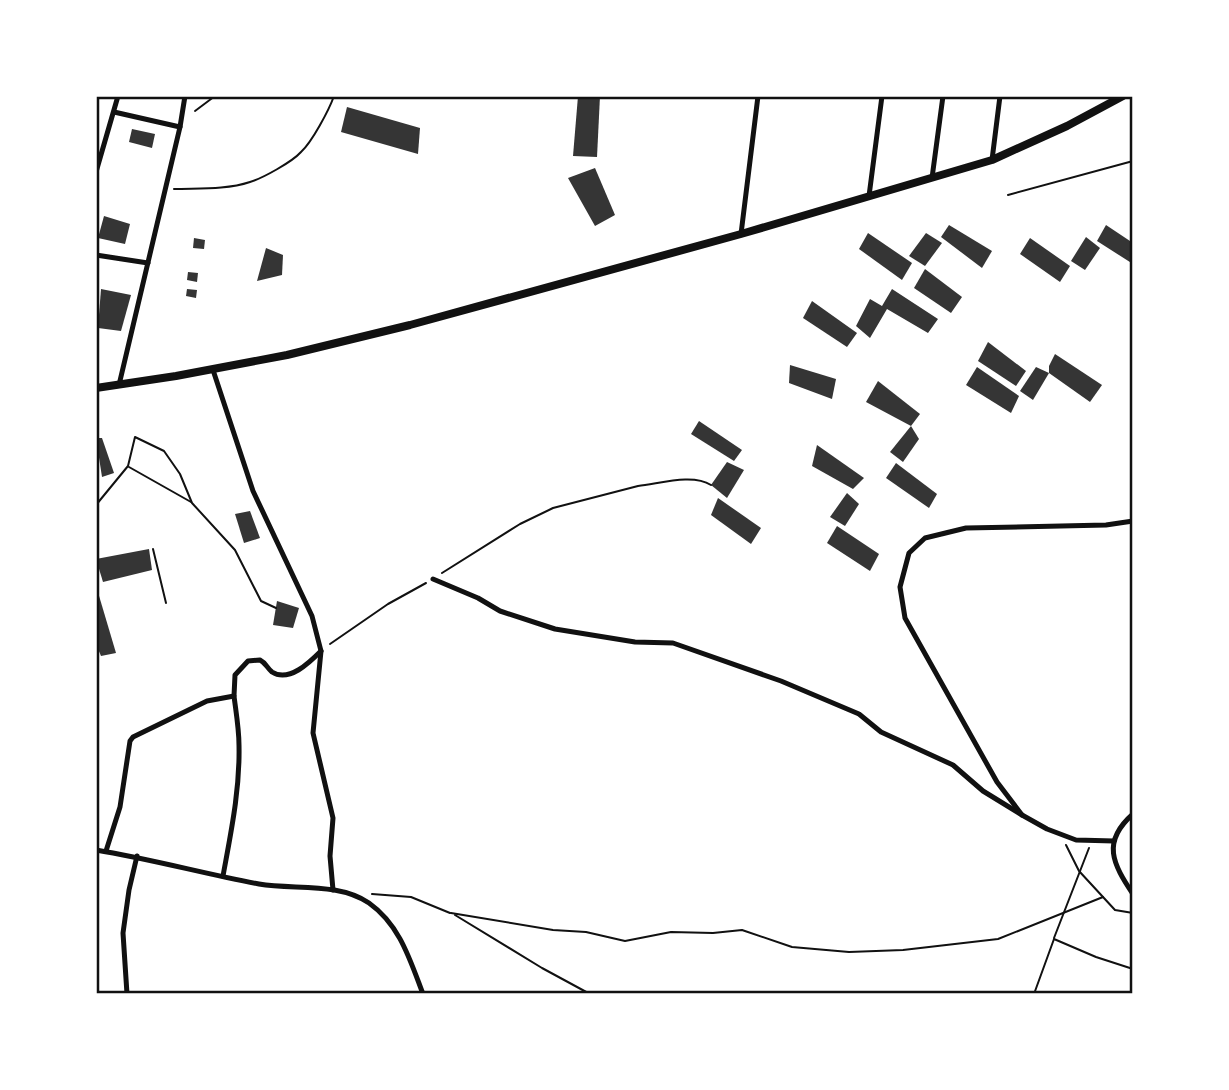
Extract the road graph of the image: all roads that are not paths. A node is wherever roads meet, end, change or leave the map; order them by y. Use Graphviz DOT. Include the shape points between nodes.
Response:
graph roads {
  1 [pos="118,96"];
  2 [pos="185,96"];
  3 [pos="758,96"];
  4 [pos="882,96"];
  5 [pos="943,96"];
  6 [pos="1000,96"];
  7 [pos="1123,96"];
  8 [pos="114,112"];
  9 [pos="180,127"];
  10 [pos="992,160"];
  11 [pos="96,172"];
  12 [pos="932,178"];
  13 [pos="869,196"];
  14 [pos="741,234"];
  15 [pos="96,255"];
  16 [pos="148,263"];
  17 [pos="213,370"];
  18 [pos="119,386"];
  19 [pos="96,388"];
  20 [pos="1133,521"];
  21 [pos="433,579"];
  22 [pos="321,650"];
  23 [pos="234,696"];
  24 [pos="1133,814"];
  25 [pos="1022,815"];
  26 [pos="1114,841"];
  27 [pos="96,850"];
  28 [pos="106,851"];
  29 [pos="137,856"];
  30 [pos="223,876"];
  31 [pos="333,890"];
  32 [pos="1133,894"];
  33 [pos="127,994"];
  34 [pos="423,994"];
  1 -- 8 [label="street"];
  2 -- 9 [label="street"];
  3 -- 14 [label="street"];
  4 -- 13 [label="street"];
  5 -- 12 [label="street"];
  6 -- 10 [label="street"];
  7 -- 10 [label="main road"];
  8 -- 9 [label="street"];
  8 -- 11 [label="street"];
  9 -- 16 [label="street"];
  10 -- 12 [label="main road"];
  12 -- 13 [label="main road"];
  13 -- 14 [label="main road"];
  14 -- 17 [label="main road" via="410,325"];
  15 -- 16 [label="street"];
  16 -- 18 [label="street"];
  17 -- 18 [label="main road"];
  17 -- 22 [label="street" via="253,491 312,617"];
  18 -- 19 [label="main road"];
  20 -- 25 [label="street" via="966,528 925,538 909,553 900,587 905,618 997,782"];
  21 -- 25 [label="street" via="500,611 555,629 673,643 781,681 859,714 881,732 953,765 984,792"];
  22 -- 23 [label="street" via="288,674 272,672 260,660 248,661 235,675"];
  22 -- 31 [label="street" via="313,733 333,818"];
  23 -- 28 [label="street" via="207,701 133,737"];
  23 -- 30 [label="street" via="239,774"];
  24 -- 26 [label="street" via="1118,827"];
  25 -- 26 [label="street" via="1076,840"];
  26 -- 32 [label="street" via="1115,867"];
  27 -- 28 [label="street"];
  28 -- 29 [label="street"];
  29 -- 30 [label="street"];
  29 -- 33 [label="street" via="123,933"];
  30 -- 31 [label="street"];
  31 -- 34 [label="street" via="352,893 370,904 400,935"];
}
